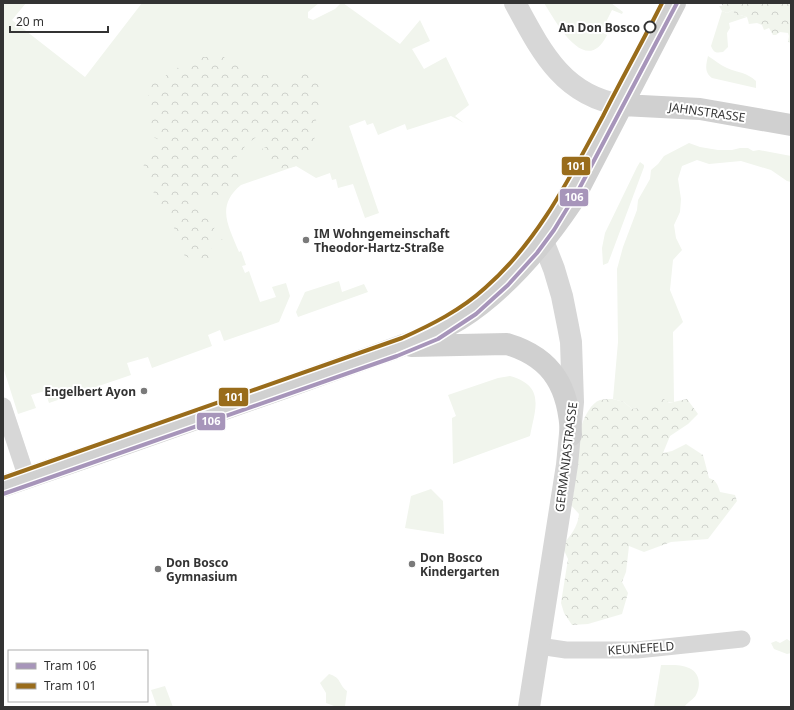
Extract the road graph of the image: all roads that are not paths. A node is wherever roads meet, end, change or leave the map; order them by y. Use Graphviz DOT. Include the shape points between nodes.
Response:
graph roads {
  1 [pos="515,3"];
  2 [pos="675,3"];
  3 [pos="622,106"];
  4 [pos="791,125"];
  5 [pos="543,241"];
  6 [pos="402,345"];
  7 [pos="3,406"];
  8 [pos="571,435"];
  9 [pos="27,478"];
  10 [pos="3,486"];
  11 [pos="742,639"];
  12 [pos="539,646"];
  13 [pos="528,707"];
  1 -- 3 [label="street" via="538,44 562,75 592,97"];
  2 -- 3 [label="main road"];
  3 -- 4 [label="main road, JAHNSTRASSE" via="700,109"];
  3 -- 5 [label="main road" via="572,202"];
  5 -- 6 [label="main road" via="505,282 460,319 427,336"];
  5 -- 8 [label="street, GERMANIASTRASSE" via="562,296 571,342"];
  6 -- 8 [label="main road" via="497,343 520,348 546,364 555,374 567,405"];
  6 -- 9 [label="main road"];
  7 -- 9 [label="lane"];
  8 -- 12 [label="street, GERMANIASTRASSE"];
  9 -- 10 [label="main road"];
  11 -- 12 [label="lane, KEUNEFELD" via="637,650 566,650"];
  12 -- 13 [label="street, GERMANIASTRASSE"];
}
